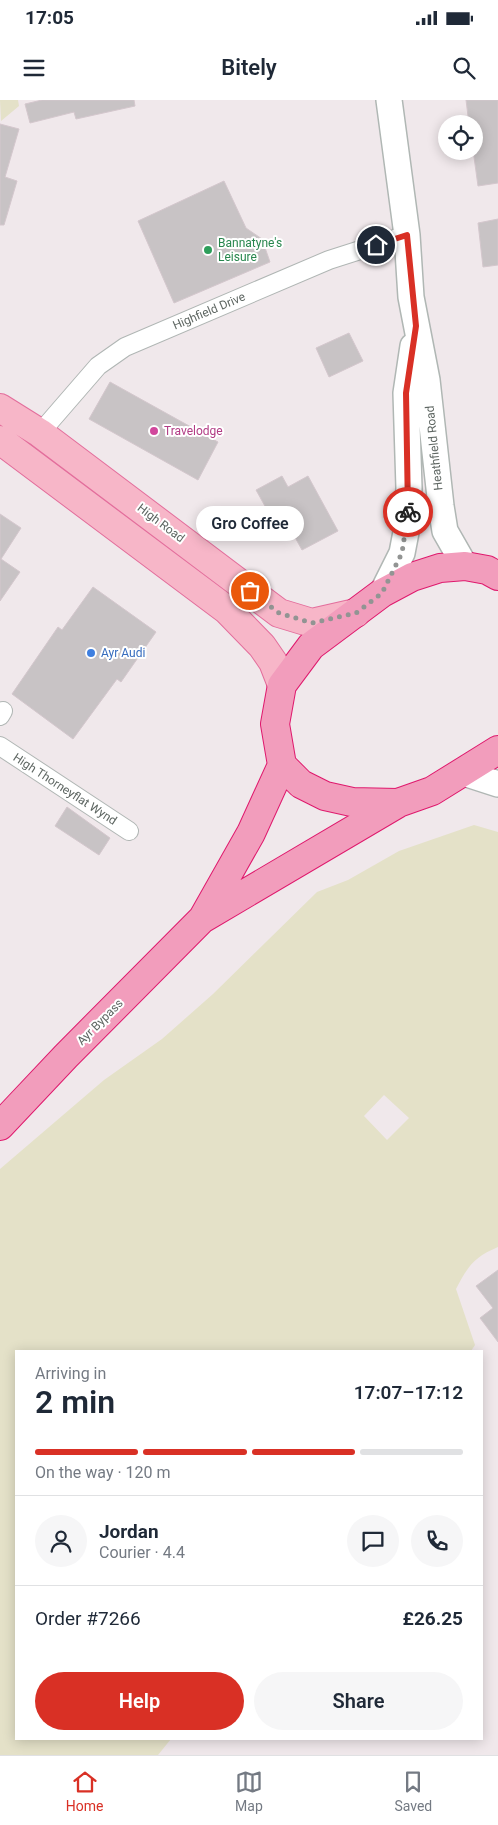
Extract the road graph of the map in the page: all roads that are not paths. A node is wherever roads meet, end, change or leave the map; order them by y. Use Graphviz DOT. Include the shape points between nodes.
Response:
graph roads {
  1 [pos="389,100"];
  2 [pos="407,235"];
  3 [pos="416,326"];
  4 [pos="0,408"];
  5 [pos="40,433"];
  6 [pos="0,440"];
  7 [pos="465,566"];
  8 [pos="498,576"];
  9 [pos="382,593"];
  10 [pos="356,613"];
  11 [pos="282,685"];
  12 [pos="0,746"];
  13 [pos="498,750"];
  14 [pos="282,765"];
  15 [pos="464,773"];
  16 [pos="498,784"];
  17 [pos="398,803"];
  18 [pos="129,831"];
  19 [pos="202,919"];
  20 [pos="0,1126"];
  1 -- 2 [label="main road, Heathfield Road"];
  2 -- 3 [label="main road, Heathfield Road"];
  2 -- 5 [label="street, Highfield Drive" via="329,260 125,347 98,366"];
  3 -- 7 [label="main road, Heathfield Road" via="427,380 445,531"];
  3 -- 9 [label="main road, Heathfield Road" via="406,393 408,527 402,553"];
  4 -- 5 [label="main road, High Road"];
  5 -- 10 [label="main road, High Road" via="279,613 312,623"];
  6 -- 11 [label="main road" via="227,610 262,646"];
  7 -- 8 [label="highway" via="487,570"];
  7 -- 9 [label="highway" via="440,568 412,577"];
  9 -- 10 [label="highway"];
  10 -- 11 [label="highway" via="311,646"];
  11 -- 14 [label="highway" via="275,724"];
  12 -- 18 [label="street, High Thorneyflat Wynd"];
  13 -- 15 [label="highway"];
  14 -- 17 [label="highway" via="301,784 325,796 371,804"];
  14 -- 19 [label="highway, Ayr Bypass" via="251,834"];
  15 -- 16 [label="main road"];
  15 -- 17 [label="highway" via="432,791"];
  17 -- 19 [label="highway, Ayr Bypass"];
  19 -- 20 [label="highway, Ayr Bypass"];
}
